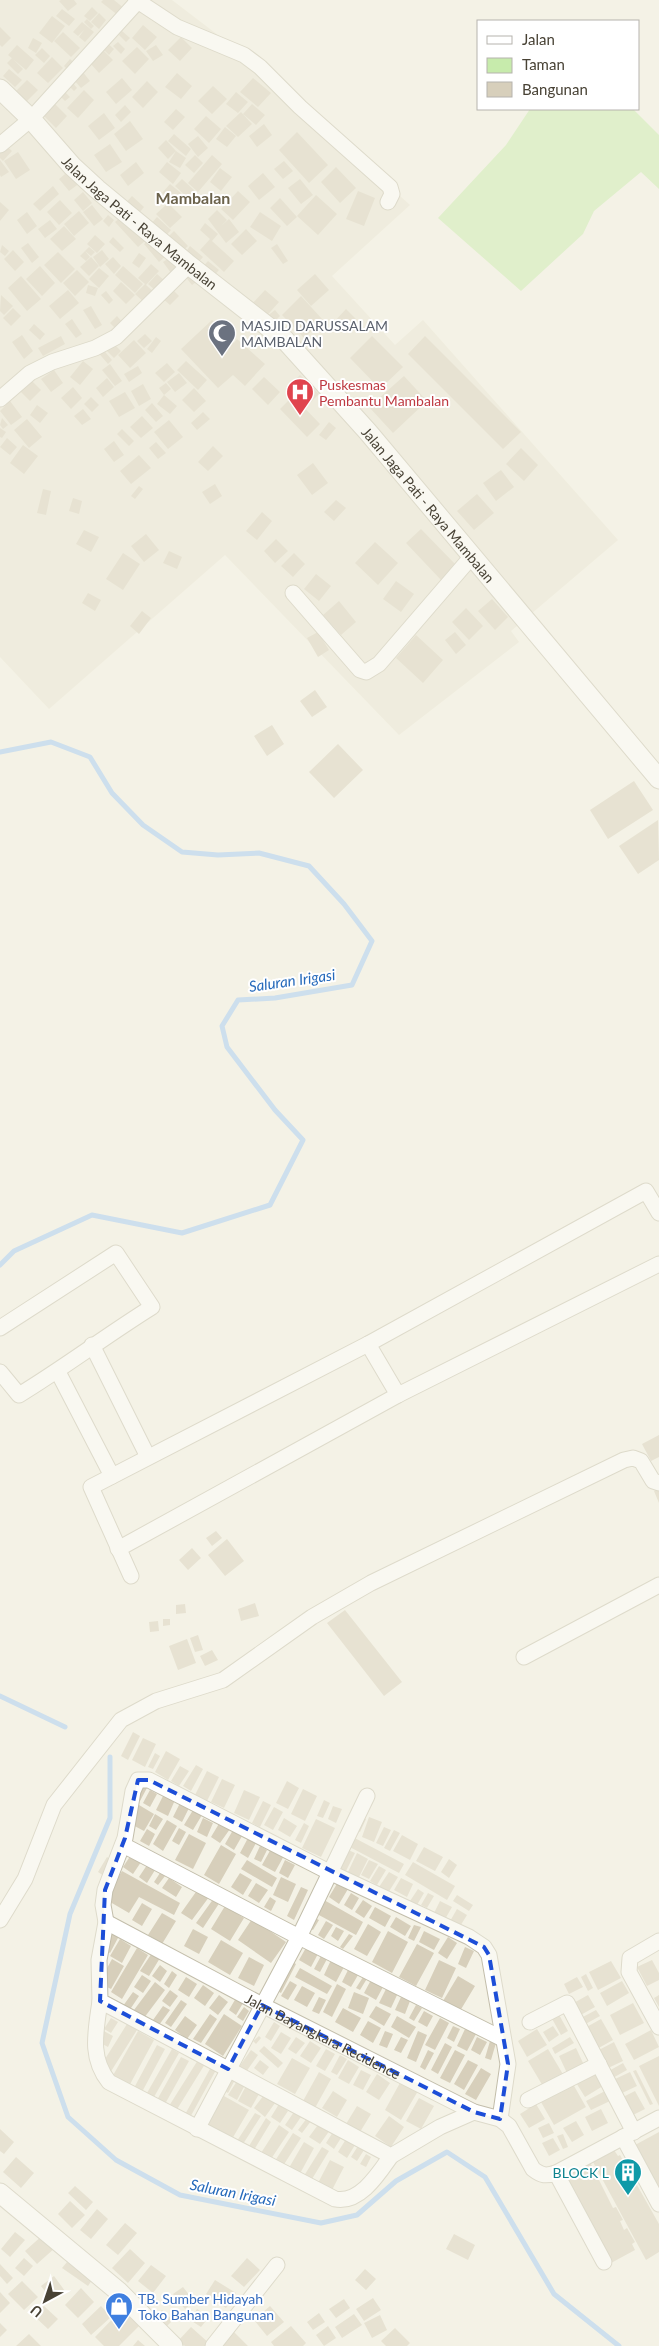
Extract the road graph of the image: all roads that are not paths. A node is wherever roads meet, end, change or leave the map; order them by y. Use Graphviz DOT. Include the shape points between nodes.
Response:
graph roads {
  1 [pos="138,1"];
  2 [pos="0,89"];
  3 [pos="31,119"];
  4 [pos="0,145"];
  5 [pos="388,202"];
  6 [pos="189,265"];
  7 [pos="0,399"];
  8 [pos="473,555"];
  9 [pos="293,593"];
  10 [pos="659,779"];
  11 [pos="659,1213"];
  12 [pos="659,1264"];
  13 [pos="0,1328"];
  14 [pos="368,1344"];
  15 [pos="92,1345"];
  16 [pos="0,1372"];
  17 [pos="58,1372"];
  18 [pos="398,1395"];
  19 [pos="148,1457"];
  20 [pos="112,1476"];
  21 [pos="659,1483"];
  22 [pos="118,1548"];
  23 [pos="131,1576"];
  24 [pos="659,1585"];
  25 [pos="524,1657"];
  26 [pos="367,1796"];
  27 [pos="123,1845"];
  28 [pos="329,1872"];
  29 [pos="0,1920"];
  30 [pos="106,1922"];
  31 [pos="299,1937"];
  32 [pos="659,1942"];
  33 [pos="100,2001"];
  34 [pos="262,2005"];
  35 [pos="530,2022"];
  36 [pos="659,2027"];
  37 [pos="504,2039"];
  38 [pos="599,2064"];
  39 [pos="228,2069"];
  40 [pos="528,2100"];
  41 [pos="474,2112"];
  42 [pos="659,2118"];
  43 [pos="500,2119"];
  44 [pos="197,2129"];
  45 [pos="629,2134"];
  46 [pos="391,2156"];
  47 [pos="556,2173"];
  48 [pos="0,2193"];
  49 [pos="659,2204"];
  50 [pos="604,2262"];
  51 [pos="277,2264"];
  52 [pos="173,2346"];
  53 [pos="214,2346"];
  1 -- 3 [label="street"];
  1 -- 5 [label="street" via="177,27 244,55 260,67 390,188 392,196"];
  2 -- 3 [label="street, Jalan Jaga Pati - Raya Mambalan"];
  3 -- 4 [label="street"];
  3 -- 6 [label="street, Jalan Jaga Pati - Raya Mambalan" via="84,178"];
  6 -- 7 [label="street" via="116,337 30,372"];
  6 -- 8 [label="street, Jalan Jaga Pati - Raya Mambalan" via="285,340"];
  8 -- 9 [label="street" via="379,664 366,672 360,670"];
  8 -- 10 [label="street, Jalan Jaga Pati - Raya Mambalan"];
  11 -- 14 [label="street" via="646,1191"];
  12 -- 18 [label="street"];
  13 -- 15 [label="street" via="116,1253 152,1307"];
  14 -- 18 [label="street"];
  14 -- 19 [label="street"];
  15 -- 17 [label="street"];
  15 -- 19 [label="street"];
  16 -- 17 [label="street" via="19,1395"];
  17 -- 20 [label="street"];
  18 -- 22 [label="street"];
  19 -- 20 [label="street"];
  20 -- 22 [label="street" via="91,1487"];
  21 -- 29 [label="street" via="653,1481 638,1459 624,1460 372,1583 312,1617 223,1680 132,1712 112,1729 54,1805 25,1879"];
  22 -- 23 [label="street"];
  24 -- 25 [label="street"];
  26 -- 28 [label="street"];
  27 -- 28 [label="street" via="135,1784 143,1778"];
  27 -- 30 [label="street" via="105,1890"];
  27 -- 31 [label="street"];
  28 -- 31 [label="street"];
  28 -- 37 [label="street" via="484,1947 489,1955"];
  30 -- 33 [label="street" via="99,1960"];
  30 -- 34 [label="street, Jalan Bayangkara Recidence"];
  31 -- 34 [label="street"];
  31 -- 37 [label="street"];
  32 -- 36 [label="street" via="630,1958 629,1972"];
  33 -- 39 [label="street"];
  33 -- 44 [label="street" via="95,2052 100,2071 109,2082"];
  34 -- 39 [label="street"];
  34 -- 41 [label="street, Jalan Bayangkara Recidence"];
  35 -- 38 [label="street" via="565,1998"];
  37 -- 43 [label="street" via="508,2064"];
  38 -- 40 [label="street"];
  38 -- 45 [label="street"];
  39 -- 44 [label="street"];
  39 -- 46 [label="street"];
  41 -- 43 [label="street, Jalan Bayangkara Recidence"];
  41 -- 46 [label="street" via="440,2127"];
  42 -- 45 [label="street"];
  43 -- 47 [label="street" via="509,2126 533,2169 546,2176"];
  44 -- 46 [label="street" via="341,2200 363,2190"];
  45 -- 47 [label="street"];
  45 -- 49 [label="street"];
  47 -- 50 [label="street"];
  48 -- 52 [label="street" via="112,2285"];
  51 -- 53 [label="street"];
}
